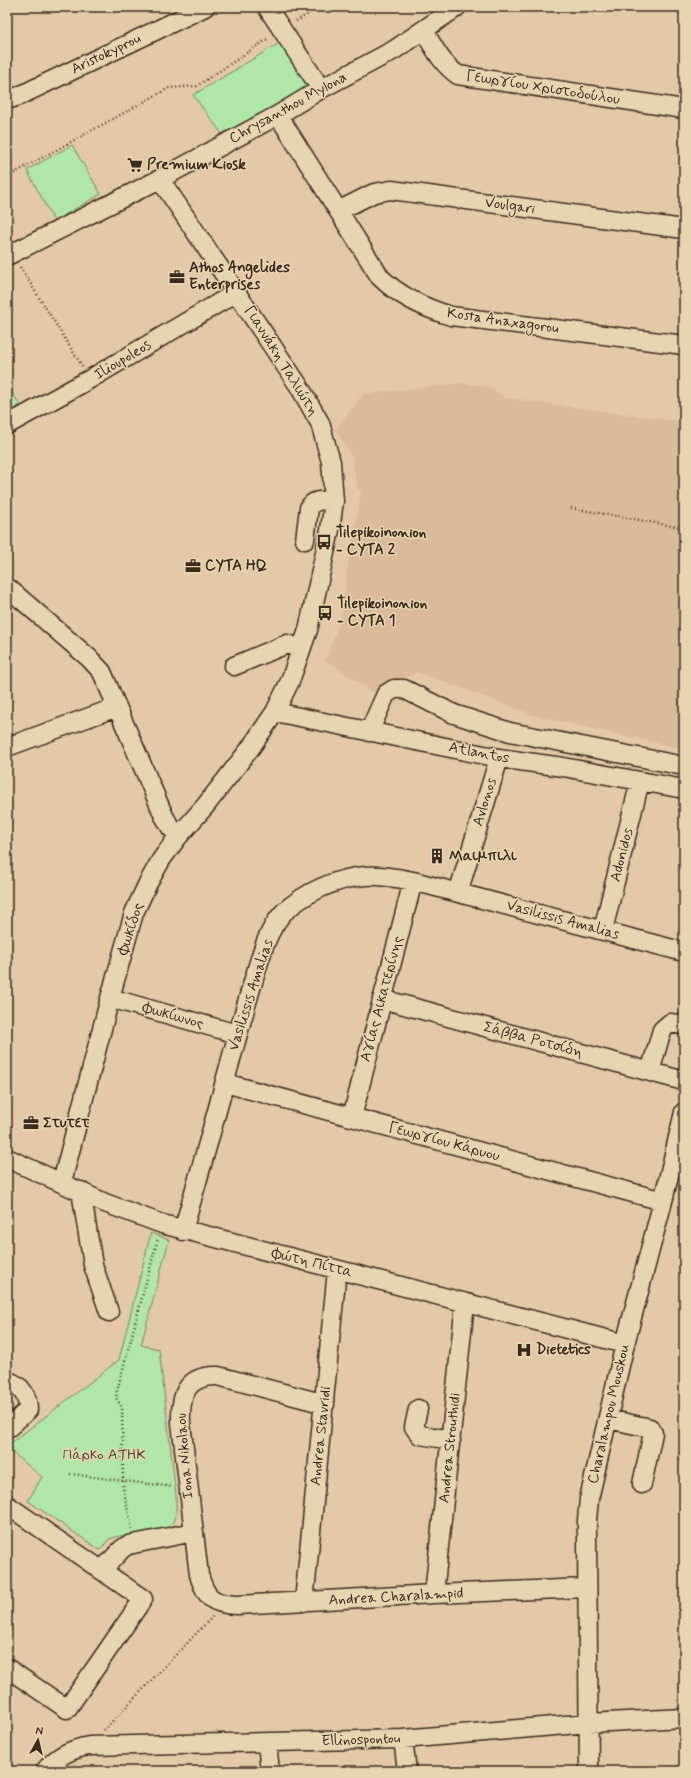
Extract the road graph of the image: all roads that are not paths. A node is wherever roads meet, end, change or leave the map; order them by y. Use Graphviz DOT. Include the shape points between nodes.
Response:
graph roads {
  1 [pos="205,7"];
  2 [pos="267,7"];
  3 [pos="456,7"];
  4 [pos="424,31"];
  5 [pos="321,88"];
  6 [pos="7,100"];
  7 [pos="684,109"];
  8 [pos="278,115"];
  9 [pos="160,179"];
  10 [pos="340,210"];
  11 [pos="684,229"];
  12 [pos="9,255"];
  13 [pos="237,292"];
  14 [pos="684,345"];
  15 [pos="7,425"];
  16 [pos="334,501"];
  17 [pos="305,540"];
  18 [pos="7,586"];
  19 [pos="301,649"];
  20 [pos="234,666"];
  21 [pos="117,707"];
  22 [pos="275,712"];
  23 [pos="370,732"];
  24 [pos="567,743"];
  25 [pos="7,747"];
  26 [pos="499,758"];
  27 [pos="684,766"];
  28 [pos="563,768"];
  29 [pos="640,781"];
  30 [pos="684,789"];
  31 [pos="171,828"];
  32 [pos="413,881"];
  33 [pos="458,893"];
  34 [pos="603,930"];
  35 [pos="684,952"];
  36 [pos="110,998"];
  37 [pos="382,998"];
  38 [pos="684,1025"];
  39 [pos="237,1034"];
  40 [pos="650,1072"];
  41 [pos="684,1081"];
  42 [pos="225,1083"];
  43 [pos="684,1112"];
  44 [pos="352,1116"];
  45 [pos="680,1145"];
  46 [pos="7,1158"];
  47 [pos="62,1182"];
  48 [pos="81,1191"];
  49 [pos="663,1201"];
  50 [pos="184,1230"];
  51 [pos="337,1270"];
  52 [pos="465,1303"];
  53 [pos="109,1312"];
  54 [pos="625,1344"];
  55 [pos="7,1381"];
  56 [pos="325,1404"];
  57 [pos="418,1408"];
  58 [pos="608,1419"];
  59 [pos="7,1429"];
  60 [pos="450,1440"];
  61 [pos="642,1484"];
  62 [pos="7,1505"];
  63 [pos="194,1532"];
  64 [pos="102,1570"];
  65 [pos="587,1588"];
  66 [pos="434,1594"];
  67 [pos="304,1602"];
  68 [pos="224,1605"];
  69 [pos="7,1668"];
  70 [pos="684,1718"];
  71 [pos="589,1723"];
  72 [pos="403,1739"];
  73 [pos="267,1743"];
  74 [pos="45,1771"];
  75 [pos="270,1771"];
  76 [pos="407,1771"];
  77 [pos="589,1771"];
  1 -- 6 [label="street, Aristokyprou"];
  2 -- 5 [label="street"];
  3 -- 4 [label="street, Chrysanthou Mylona"];
  4 -- 5 [label="street, Chrysanthou Mylona" via="394,50"];
  4 -- 7 [label="street, Γεωργίου Χριστοδούλου" via="442,60 458,75"];
  5 -- 8 [label="street, Chrysanthou Mylona"];
  8 -- 9 [label="street, Chrysanthou Mylona"];
  8 -- 10 [label="street, Kosta Anaxagorou"];
  9 -- 12 [label="street, Chrysanthou Mylona"];
  9 -- 13 [label="street, Γιαννάκη Ταλιώτη"];
  10 -- 11 [label="street, Voulgari" via="374,194 391,190"];
  10 -- 14 [label="street, Kosta Anaxagorou" via="380,277 392,289 432,310 451,316"];
  13 -- 15 [label="street, Ilioupoleos"];
  13 -- 16 [label="street, Γιαννάκη Ταλιώτη" via="299,386 320,423 331,462"];
  16 -- 17 [label="street" via="315,501 311,504"];
  16 -- 19 [label="street, Φωκίδος" via="311,616"];
  18 -- 21 [label="street" via="98,667 105,677"];
  19 -- 20 [label="street" via="287,644"];
  19 -- 22 [label="street, Φωκίδος" via="290,681"];
  21 -- 25 [label="street"];
  21 -- 31 [label="street"];
  22 -- 23 [label="street, Atlantos"];
  22 -- 36 [label="street, Φωκίδος" via="249,750 177,838 148,882 134,914"];
  23 -- 24 [label="street" via="386,694 394,689 404,689 454,714 475,721 510,732"];
  23 -- 26 [label="street, Atlantos"];
  24 -- 27 [label="street"];
  24 -- 28 [label="street"];
  26 -- 28 [label="street, Atlantos"];
  26 -- 33 [label="street, Avlonos"];
  28 -- 29 [label="street, Atlantos"];
  29 -- 30 [label="street, Atlantos"];
  29 -- 34 [label="street, Adonidos"];
  32 -- 33 [label="street, Vasilissis Amalias"];
  32 -- 37 [label="street, Αγίας Αικατερίνης"];
  32 -- 39 [label="street, Vasilissis Amalias" via="364,876 321,887 298,900 274,926 263,948"];
  33 -- 34 [label="street, Vasilissis Amalias"];
  34 -- 35 [label="street, Vasilissis Amalias"];
  36 -- 39 [label="street, Φωκίωνος"];
  36 -- 47 [label="street, Φωκίδος"];
  37 -- 40 [label="street, Σάββα Ροτσίδη"];
  37 -- 44 [label="street, Αγίας Αικατερίνης"];
  38 -- 40 [label="street" via="670,1023 662,1030"];
  39 -- 42 [label="street, Vasilissis Amalias"];
  40 -- 41 [label="street, Σάββα Ροτσίδη"];
  42 -- 44 [label="street, Γεωργίου Κάρυου"];
  42 -- 50 [label="street, Vasilissis Amalias"];
  43 -- 45 [label="street, Charalampou Mouskou"];
  44 -- 49 [label="street, Γεωργίου Κάρυου"];
  45 -- 49 [label="street, Charalampou Mouskou"];
  46 -- 47 [label="street, Φώτη Πίττα"];
  47 -- 48 [label="street, Φώτη Πίττα"];
  48 -- 50 [label="street, Φώτη Πίττα" via="105,1203"];
  48 -- 53 [label="street" via="93,1266"];
  49 -- 54 [label="street, Charalampou Mouskou"];
  50 -- 51 [label="street, Φώτη Πίττα"];
  51 -- 52 [label="street, Φώτη Πίττα"];
  51 -- 56 [label="street, Andrea Stavridi"];
  52 -- 54 [label="street, Φώτη Πίττα"];
  52 -- 60 [label="street, Andrea Strouthidi"];
  54 -- 58 [label="street, Charalampou Mouskou"];
  55 -- 59 [label="street" via="19,1386 28,1400 28,1410"];
  56 -- 63 [label="street, Iona Nikolaou" via="235,1380 206,1376 197,1379 185,1391 180,1408"];
  56 -- 67 [label="street, Andrea Stavridi"];
  57 -- 60 [label="street" via="414,1427 420,1435"];
  58 -- 61 [label="street" via="650,1428 653,1434"];
  58 -- 65 [label="street, Charalampou Mouskou" via="589,1499"];
  60 -- 66 [label="street, Andrea Strouthidi"];
  62 -- 64 [label="street"];
  63 -- 64 [label="street" via="122,1548"];
  63 -- 68 [label="street, Iona Nikolaou" via="199,1575 207,1596"];
  64 -- 69 [label="street" via="143,1599 67,1709"];
  65 -- 66 [label="street, Andrea Charalampid"];
  65 -- 71 [label="street, Charalampou Mouskou"];
  66 -- 67 [label="street, Andrea Charalampid"];
  67 -- 68 [label="street, Andrea Charalampid"];
  70 -- 71 [label="street, Ellinospontou"];
  71 -- 72 [label="street, Ellinospontou"];
  71 -- 77 [label="street, Charalampou Mouskou"];
  72 -- 73 [label="street, Ellinospontou"];
  72 -- 76 [label="street"];
  73 -- 74 [label="street, Ellinospontou" via="89,1746 65,1753"];
  73 -- 75 [label="street"];
}
